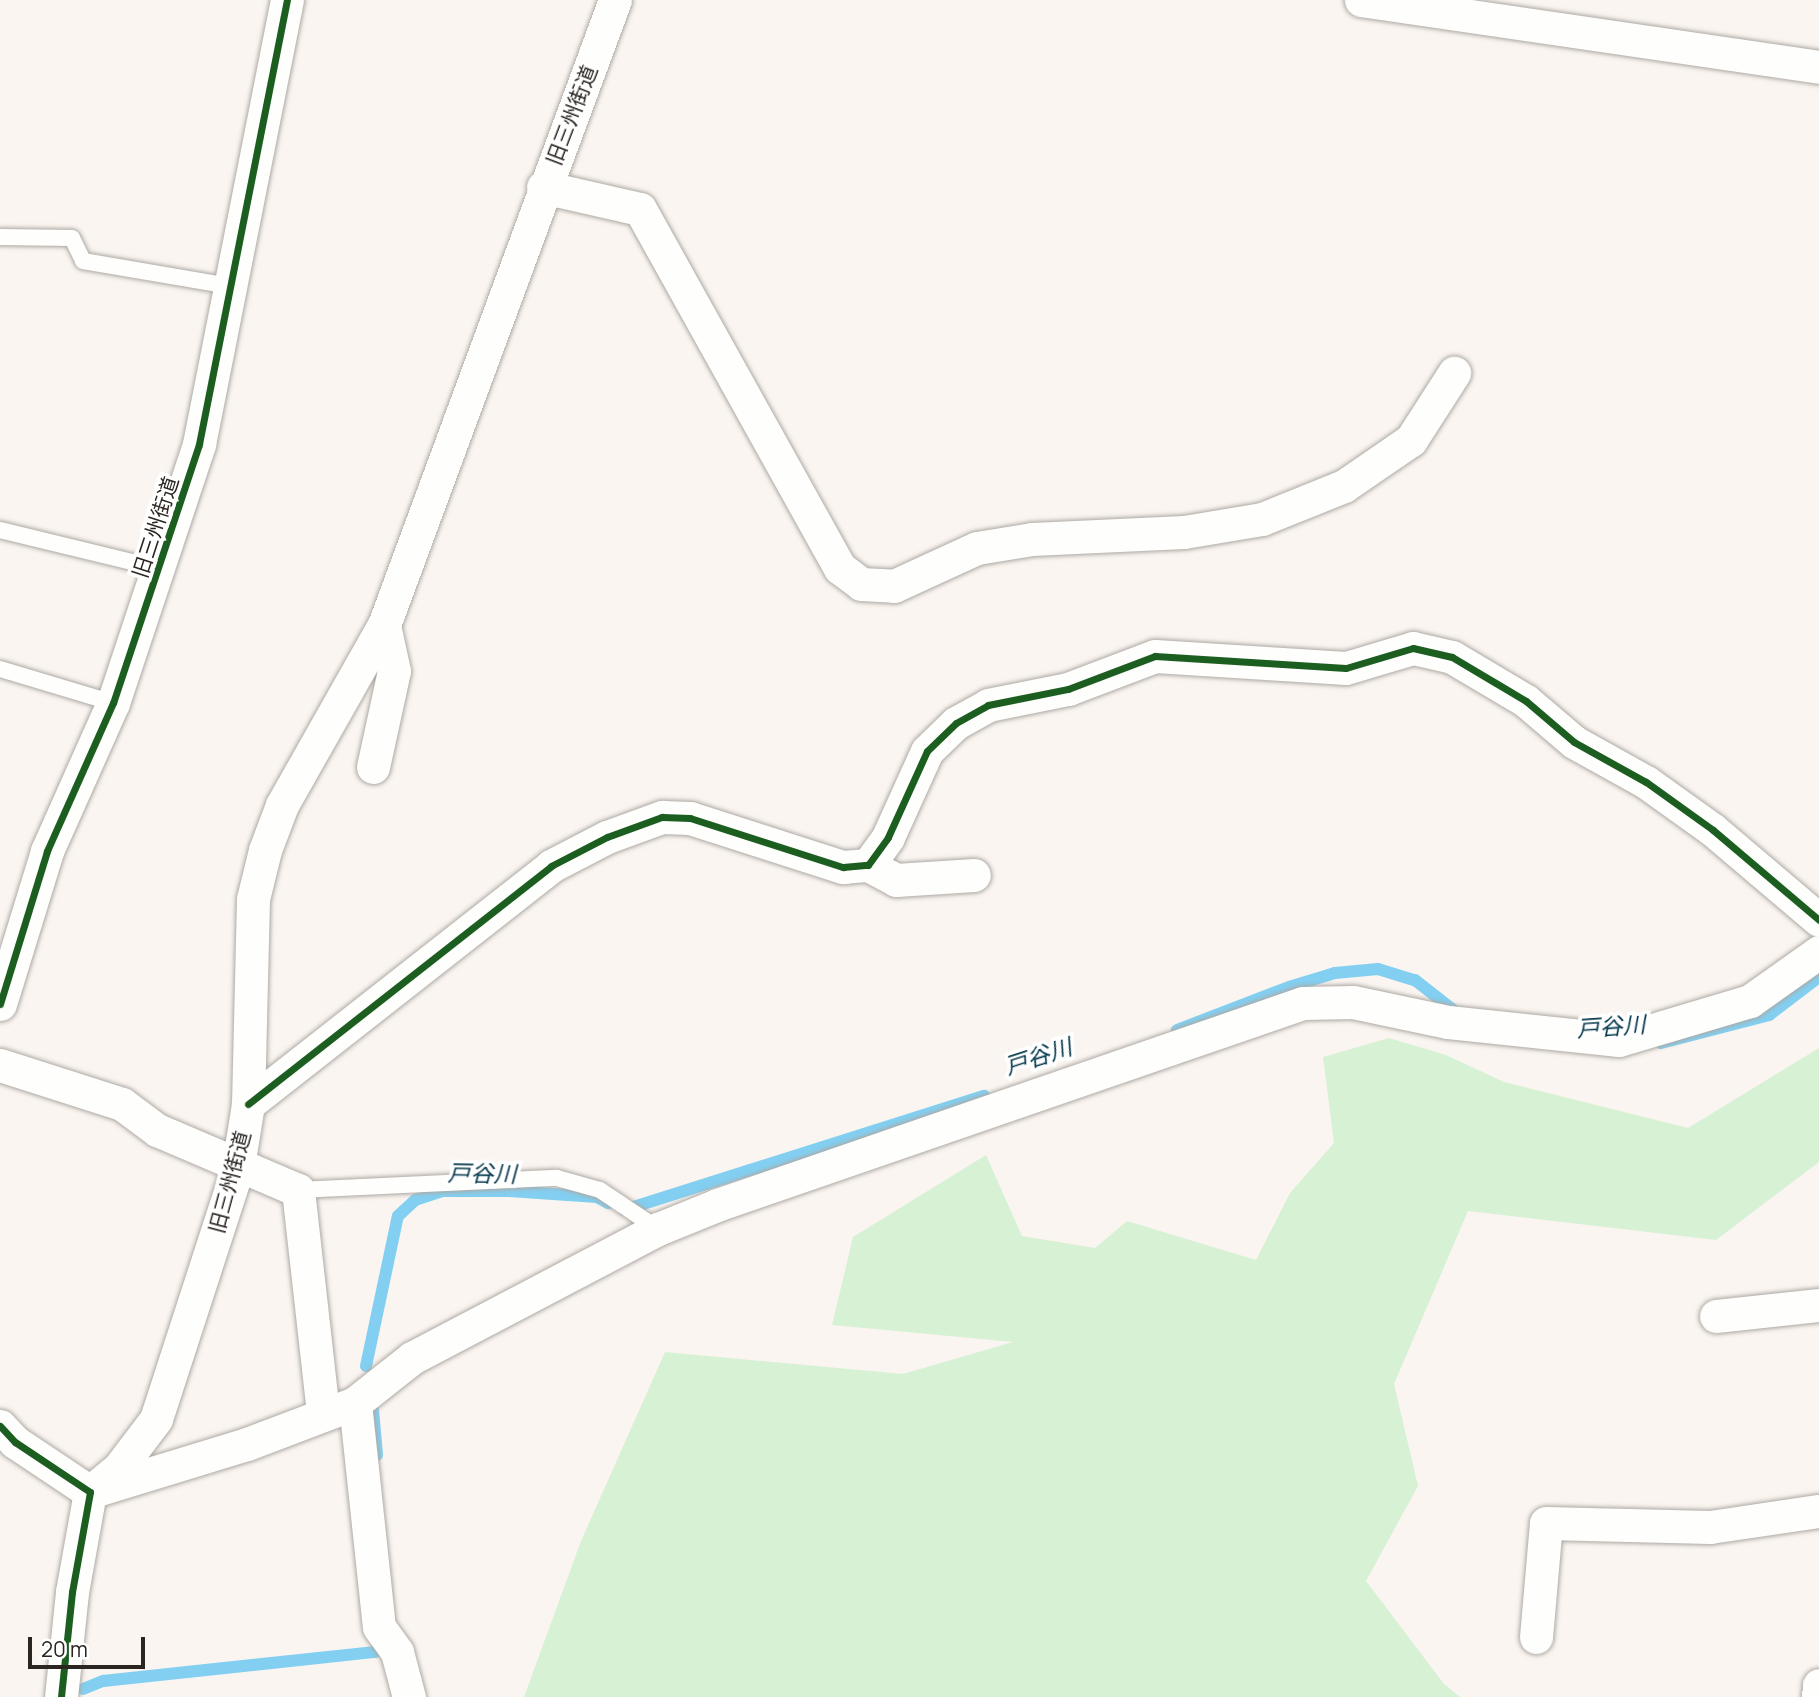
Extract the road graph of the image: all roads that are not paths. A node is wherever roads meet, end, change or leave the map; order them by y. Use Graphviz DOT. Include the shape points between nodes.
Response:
graph roads {
  1 [pos="287,0"];
  2 [pos="615,0"];
  3 [pos="1362,0"];
  4 [pos="1819,68"];
  5 [pos="543,187"];
  6 [pos="0,237"];
  7 [pos="229,286"];
  8 [pos="1454,373"];
  9 [pos="0,530"];
  10 [pos="160,569"];
  11 [pos="384,625"];
  12 [pos="0,669"];
  13 [pos="113,703"];
  14 [pos="373,767"];
  15 [pos="868,865"];
  16 [pos="974,875"];
  17 [pos="1819,920"];
  18 [pos="1819,951"];
  19 [pos="0,1004"];
  20 [pos="0,1065"];
  21 [pos="248,1104"];
  22 [pos="238,1166"];
  23 [pos="298,1190"];
  24 [pos="650,1223"];
  25 [pos="1819,1305"];
  26 [pos="1716,1316"];
  27 [pos="355,1403"];
  28 [pos="323,1414"];
  29 [pos="0,1426"];
  30 [pos="90,1492"];
  31 [pos="1819,1511"];
  32 [pos="1536,1637"];
  33 [pos="1819,1685"];
  34 [pos="61,1697"];
  35 [pos="409,1697"];
  36 [pos="1818,1697"];
  1 -- 7 [label="street, 旧三州街道"];
  2 -- 5 [label="street, 旧三州街道"];
  3 -- 4 [label="street"];
  5 -- 8 [label="street" via="640,209 840,568 861,584 894,586 990,546 1184,532 1262,519 1344,486 1411,440"];
  5 -- 11 [label="street, 旧三州街道" via="516,272"];
  6 -- 7 [label="lane" via="72,239 83,261"];
  7 -- 10 [label="street, 旧三州街道" via="200,444"];
  9 -- 10 [label="lane"];
  10 -- 13 [label="street, 旧三州街道"];
  11 -- 14 [label="street" via="394,671"];
  11 -- 21 [label="street, 旧三州街道" via="282,805 265,850 253,899"];
  12 -- 13 [label="lane"];
  13 -- 19 [label="street, 旧三州街道" via="47,851"];
  15 -- 16 [label="street" via="895,880"];
  15 -- 17 [label="street" via="888,837 927,751 956,723 988,705 1069,689 1155,656 1346,668 1413,648 1452,657 1526,701 1574,742 1646,782 1713,830"];
  15 -- 21 [label="street" via="843,867 690,818 662,817 607,837 551,866"];
  18 -- 24 [label="street" via="1750,1001 1619,1040 1448,1022 1353,1002 1303,1003"];
  20 -- 22 [label="street" via="122,1104 158,1130"];
  21 -- 22 [label="street, 旧三州街道"];
  22 -- 23 [label="street"];
  22 -- 30 [label="street, 旧三州街道" via="156,1419 119,1468"];
  23 -- 24 [label="lane" via="557,1178 600,1190"];
  23 -- 28 [label="street"];
  24 -- 27 [label="street" via="412,1358"];
  25 -- 26 [label="street"];
  27 -- 28 [label="street"];
  27 -- 35 [label="street" via="388,1639"];
  28 -- 30 [label="street" via="247,1444"];
  29 -- 30 [label="street" via="15,1442"];
  30 -- 34 [label="street" via="72,1592"];
  31 -- 32 [label="street" via="1710,1527 1546,1523"];
  33 -- 36 [label="street"];
}
